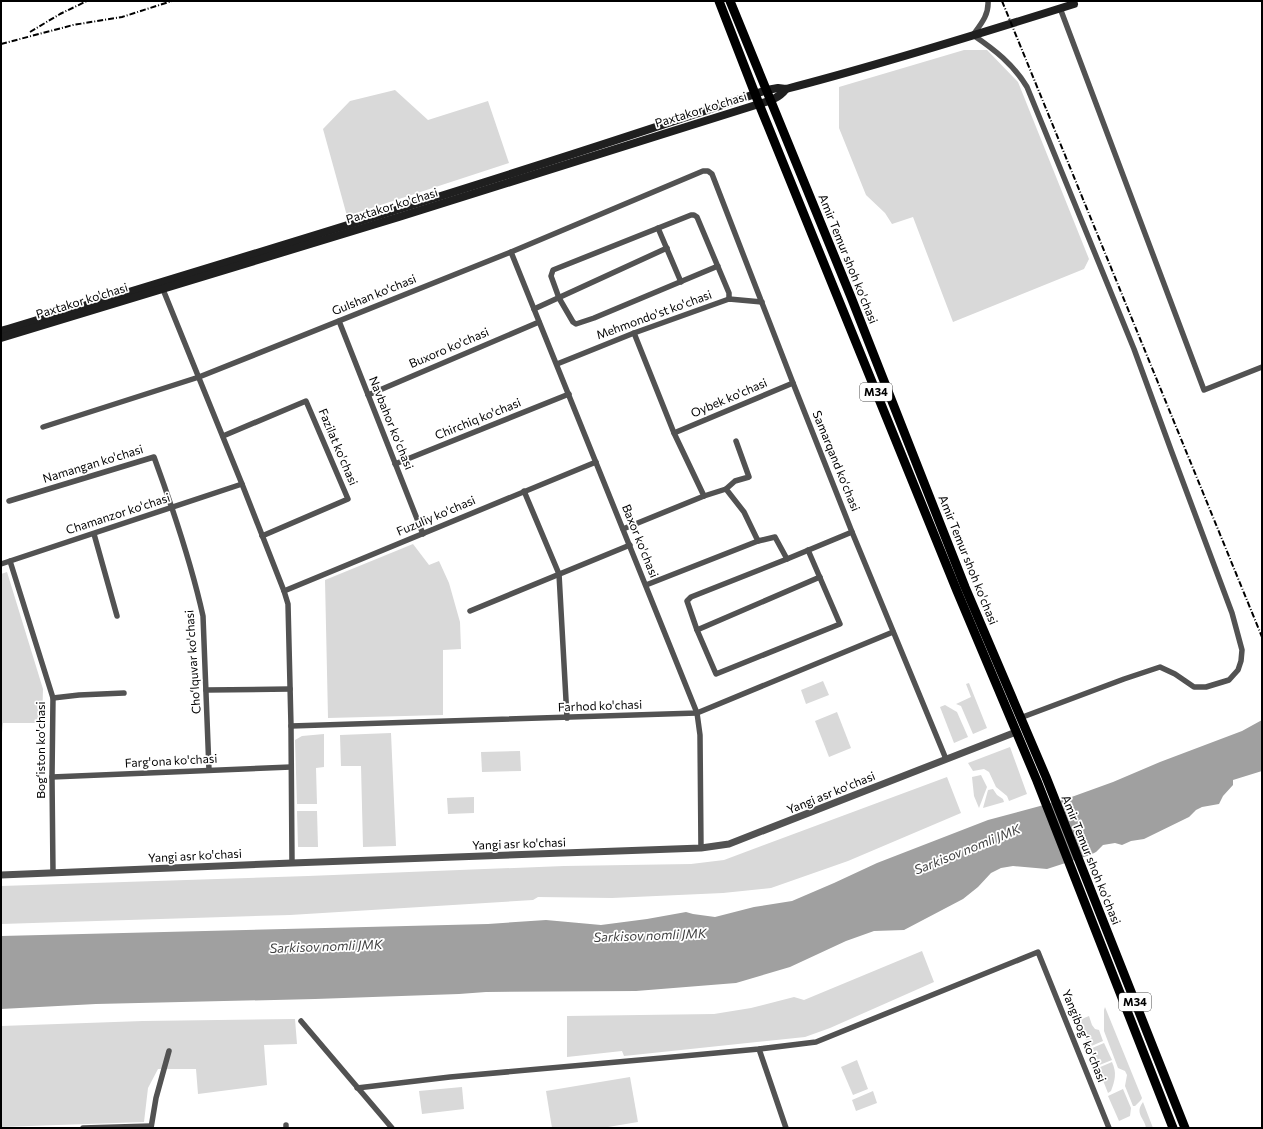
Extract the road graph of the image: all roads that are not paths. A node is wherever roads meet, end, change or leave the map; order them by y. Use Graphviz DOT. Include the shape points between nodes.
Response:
graph roads {
  1 [pos="719,1"];
  2 [pos="730,1"];
  3 [pos="988,1"];
  4 [pos="1076,2"];
  5 [pos="1060,8"];
  6 [pos="973,35"];
  7 [pos="766,90"];
  8 [pos="786,90"];
  9 [pos="756,94"];
  10 [pos="771,100"];
  11 [pos="759,104"];
  12 [pos="708,171"];
  13 [pos="658,228"];
  14 [pos="666,248"];
  15 [pos="511,252"];
  16 [pos="718,266"];
  17 [pos="681,282"];
  18 [pos="161,286"];
  19 [pos="851,297"];
  20 [pos="559,298"];
  21 [pos="729,299"];
  22 [pos="762,302"];
  23 [pos="840,302"];
  24 [pos="534,309"];
  25 [pos="338,321"];
  26 [pos="540,322"];
  27 [pos="1,331"];
  28 [pos="634,334"];
  29 [pos="1,338"];
  30 [pos="556,364"];
  31 [pos="1262,367"];
  32 [pos="199,377"];
  33 [pos="793,383"];
  34 [pos="368,394"];
  35 [pos="569,394"];
  36 [pos="43,428"];
  37 [pos="674,433"];
  38 [pos="222,436"];
  39 [pos="736,441"];
  40 [pos="596,462"];
  41 [pos="395,464"];
  42 [pos="242,484"];
  43 [pos="726,489"];
  44 [pos="524,491"];
  45 [pos="704,496"];
  46 [pos="9,501"];
  47 [pos="172,508"];
  48 [pos="623,529"];
  49 [pos="852,532"];
  50 [pos="94,534"];
  51 [pos="423,534"];
  52 [pos="262,536"];
  53 [pos="758,541"];
  54 [pos="630,545"];
  55 [pos="808,550"];
  56 [pos="787,559"];
  57 [pos="10,561"];
  58 [pos="1,564"];
  59 [pos="559,574"];
  60 [pos="820,577"];
  61 [pos="646,585"];
  62 [pos="284,591"];
  63 [pos="470,611"];
  64 [pos="117,616"];
  65 [pos="697,630"];
  66 [pos="893,632"];
  67 [pos="290,689"];
  68 [pos="206,690"];
  69 [pos="124,693"];
  70 [pos="53,698"];
  71 [pos="697,713"];
  72 [pos="566,718"];
  73 [pos="1020,718"];
  74 [pos="291,726"];
  75 [pos="1016,732"];
  76 [pos="946,760"];
  77 [pos="291,767"];
  78 [pos="209,770"];
  79 [pos="52,777"];
  80 [pos="1041,779"];
  81 [pos="701,848"];
  82 [pos="292,863"];
  83 [pos="53,874"];
  84 [pos="1,876"];
  85 [pos="301,1021"];
  86 [pos="759,1049"];
  87 [pos="169,1052"];
  88 [pos="358,1088"];
  89 [pos="151,1127"];
  90 [pos="83,1128"];
  91 [pos="392,1128"];
  92 [pos="786,1128"];
  93 [pos="1109,1128"];
  94 [pos="1173,1128"];
  95 [pos="1185,1128"];
  1 -- 9 [label="highway, Amir Temur shoh ko'chasi / M34"];
  2 -- 7 [label="highway, Amir Temur shoh ko'chasi / M34"];
  3 -- 6 [label="street" via="985,17"];
  4 -- 5 [label="main road, Paxtakor ko'chasi"];
  5 -- 6 [label="main road, Paxtakor ko'chasi"];
  5 -- 31 [label="street" via="1204,390"];
  6 -- 8 [label="main road, Paxtakor ko'chasi"];
  6 -- 73 [label="street" via="1000,55 1019,74 1027,87 1134,349 1232,613 1242,650 1238,670 1229,680 1217,684 1194,687 1160,667"];
  7 -- 8 [label="main road, Paxtakor ko'chasi"];
  7 -- 9 [label="main road, Paxtakor ko'chasi"];
  7 -- 10 [label="highway, Amir Temur shoh ko'chasi / M34"];
  8 -- 10 [label="main road, Paxtakor ko'chasi"];
  9 -- 11 [label="highway, Amir Temur shoh ko'chasi / M34"];
  9 -- 18 [label="main road, Paxtakor ko'chasi"];
  10 -- 11 [label="main road, Paxtakor ko'chasi"];
  10 -- 19 [label="highway, Amir Temur shoh ko'chasi / M34"];
  11 -- 18 [label="main road, Paxtakor ko'chasi"];
  11 -- 23 [label="highway, Amir Temur shoh ko'chasi / M34"];
  12 -- 15 [label="street, Gulshan ko'chasi"];
  12 -- 22 [label="street, Samarqand ko‘chasi" via="712,174"];
  13 -- 14 [label="street"];
  13 -- 16 [label="street" via="694,215"];
  13 -- 20 [label="street" via="553,270 551,276"];
  14 -- 17 [label="street"];
  14 -- 20 [label="street"];
  15 -- 24 [label="street, Baxor ko'chasi"];
  15 -- 25 [label="street, Gulshan ko'chasi"];
  16 -- 17 [label="street"];
  16 -- 21 [label="street" via="729,292"];
  17 -- 20 [label="street" via="576,324"];
  18 -- 27 [label="main road, Paxtakor ko'chasi"];
  18 -- 29 [label="main road, Paxtakor ko'chasi"];
  18 -- 32 [label="street"];
  19 -- 23 [label="highway"];
  19 -- 73 [label="highway, Amir Temur shoh ko'chasi / M34" via="965,587"];
  20 -- 24 [label="street"];
  21 -- 22 [label="street, Mehmondo'st ko'chasi"];
  21 -- 28 [label="street, Mehmondo'st ko'chasi"];
  22 -- 33 [label="street, Samarqand ko‘chasi"];
  23 -- 75 [label="highway, Amir Temur shoh ko'chasi / M34"];
  24 -- 26 [label="street, Baxor ko'chasi"];
  25 -- 32 [label="street, Gulshan ko'chasi"];
  25 -- 34 [label="street, Navbahor ko'chasi"];
  26 -- 30 [label="street, Baxor ko'chasi"];
  26 -- 34 [label="street, Buxoro ko'chasi"];
  28 -- 30 [label="street, Mehmondo'st ko'chasi"];
  28 -- 37 [label="street"];
  30 -- 35 [label="street, Baxor ko'chasi"];
  32 -- 36 [label="street, Gulshan ko'chasi"];
  32 -- 38 [label="street"];
  33 -- 37 [label="street, Oybek ko'chasi"];
  33 -- 49 [label="street, Samarqand ko‘chasi"];
  34 -- 41 [label="street, Navbahor ko'chasi"];
  35 -- 40 [label="street, Baxor ko'chasi"];
  35 -- 41 [label="street, Chirchiq ko'chasi"];
  37 -- 45 [label="street"];
  38 -- 42 [label="street"];
  38 -- 52 [label="street, Fazilat ko'chasi" via="306,401 348,499"];
  39 -- 43 [label="street" via="749,476 735,481"];
  40 -- 44 [label="street, Fuzuliy ko'chasi"];
  40 -- 48 [label="street, Baxor ko'chasi"];
  41 -- 51 [label="street, Navbahor ko'chasi"];
  42 -- 47 [label="street, Chamanzor ko'chasi"];
  42 -- 52 [label="street"];
  43 -- 45 [label="street"];
  43 -- 53 [label="street" via="744,512"];
  44 -- 51 [label="street, Fuzuliy ko'chasi"];
  44 -- 59 [label="street"];
  45 -- 48 [label="street"];
  46 -- 47 [label="street, Namangan ko'chasi" via="154,457"];
  47 -- 50 [label="street, Chamanzor ko'chasi"];
  47 -- 68 [label="street, Cho‘lquvar ko'chasi" via="203,616"];
  48 -- 54 [label="street, Baxor ko'chasi"];
  49 -- 55 [label="street"];
  49 -- 66 [label="street, Samarqand ko‘chasi"];
  50 -- 57 [label="street, Chamanzor ko'chasi"];
  50 -- 64 [label="street"];
  51 -- 62 [label="street, Fuzuliy ko'chasi"];
  52 -- 62 [label="street"];
  53 -- 56 [label="street" via="775,537"];
  53 -- 61 [label="street"];
  54 -- 59 [label="street"];
  54 -- 61 [label="street, Baxor ko'chasi"];
  55 -- 56 [label="street"];
  55 -- 60 [label="street"];
  56 -- 65 [label="street" via="691,597 687,601 688,607"];
  57 -- 58 [label="street, Chamanzor ko'chasi"];
  57 -- 70 [label="street, Bog‘iston ko'chasi"];
  59 -- 63 [label="street"];
  59 -- 72 [label="street"];
  60 -- 65 [label="street"];
  60 -- 65 [label="street" via="840,624 716,674"];
  61 -- 71 [label="street, Baxor ko'chasi"];
  62 -- 67 [label="street" via="288,604"];
  66 -- 71 [label="street, Farhod ko'chasi"];
  66 -- 76 [label="street, Samarqand ko‘chasi"];
  67 -- 68 [label="street"];
  67 -- 74 [label="street"];
  68 -- 78 [label="street, Cho‘lquvar ko'chasi"];
  69 -- 70 [label="street"];
  70 -- 79 [label="street, Bog‘iston ko'chasi"];
  71 -- 72 [label="street, Farhod ko'chasi"];
  71 -- 81 [label="street, Baxor ko'chasi" via="700,735"];
  72 -- 74 [label="street, Farhod ko'chasi"];
  73 -- 80 [label="highway, Amir Temur shoh ko'chasi / M34"];
  74 -- 77 [label="street"];
  75 -- 76 [label="street, Yangi asr ko'chasi"];
  75 -- 80 [label="highway, Amir Temur shoh ko'chasi / M34"];
  76 -- 81 [label="street, Yangi asr ko'chasi" via="729,844"];
  77 -- 78 [label="street, Farg'ona ko'chasi"];
  77 -- 82 [label="street"];
  78 -- 79 [label="street, Farg'ona ko'chasi"];
  79 -- 83 [label="street, Bog‘iston ko'chasi"];
  80 -- 94 [label="highway, Amir Temur shoh ko'chasi / M34" via="1076,880"];
  80 -- 95 [label="highway, Amir Temur shoh ko'chasi / M34" via="1085,876"];
  81 -- 82 [label="street, Yangi asr ko'chasi"];
  82 -- 83 [label="street, Yangi asr ko'chasi"];
  83 -- 84 [label="street, Yangi asr ko'chasi"];
  85 -- 88 [label="street"];
  86 -- 88 [label="street" via="450,1077"];
  86 -- 92 [label="street"];
  86 -- 93 [label="street, Yangibog‘ ko'chasi" via="816,1042 1038,952"];
  87 -- 89 [label="street"];
  88 -- 91 [label="street"];
  89 -- 90 [label="street"];
}
